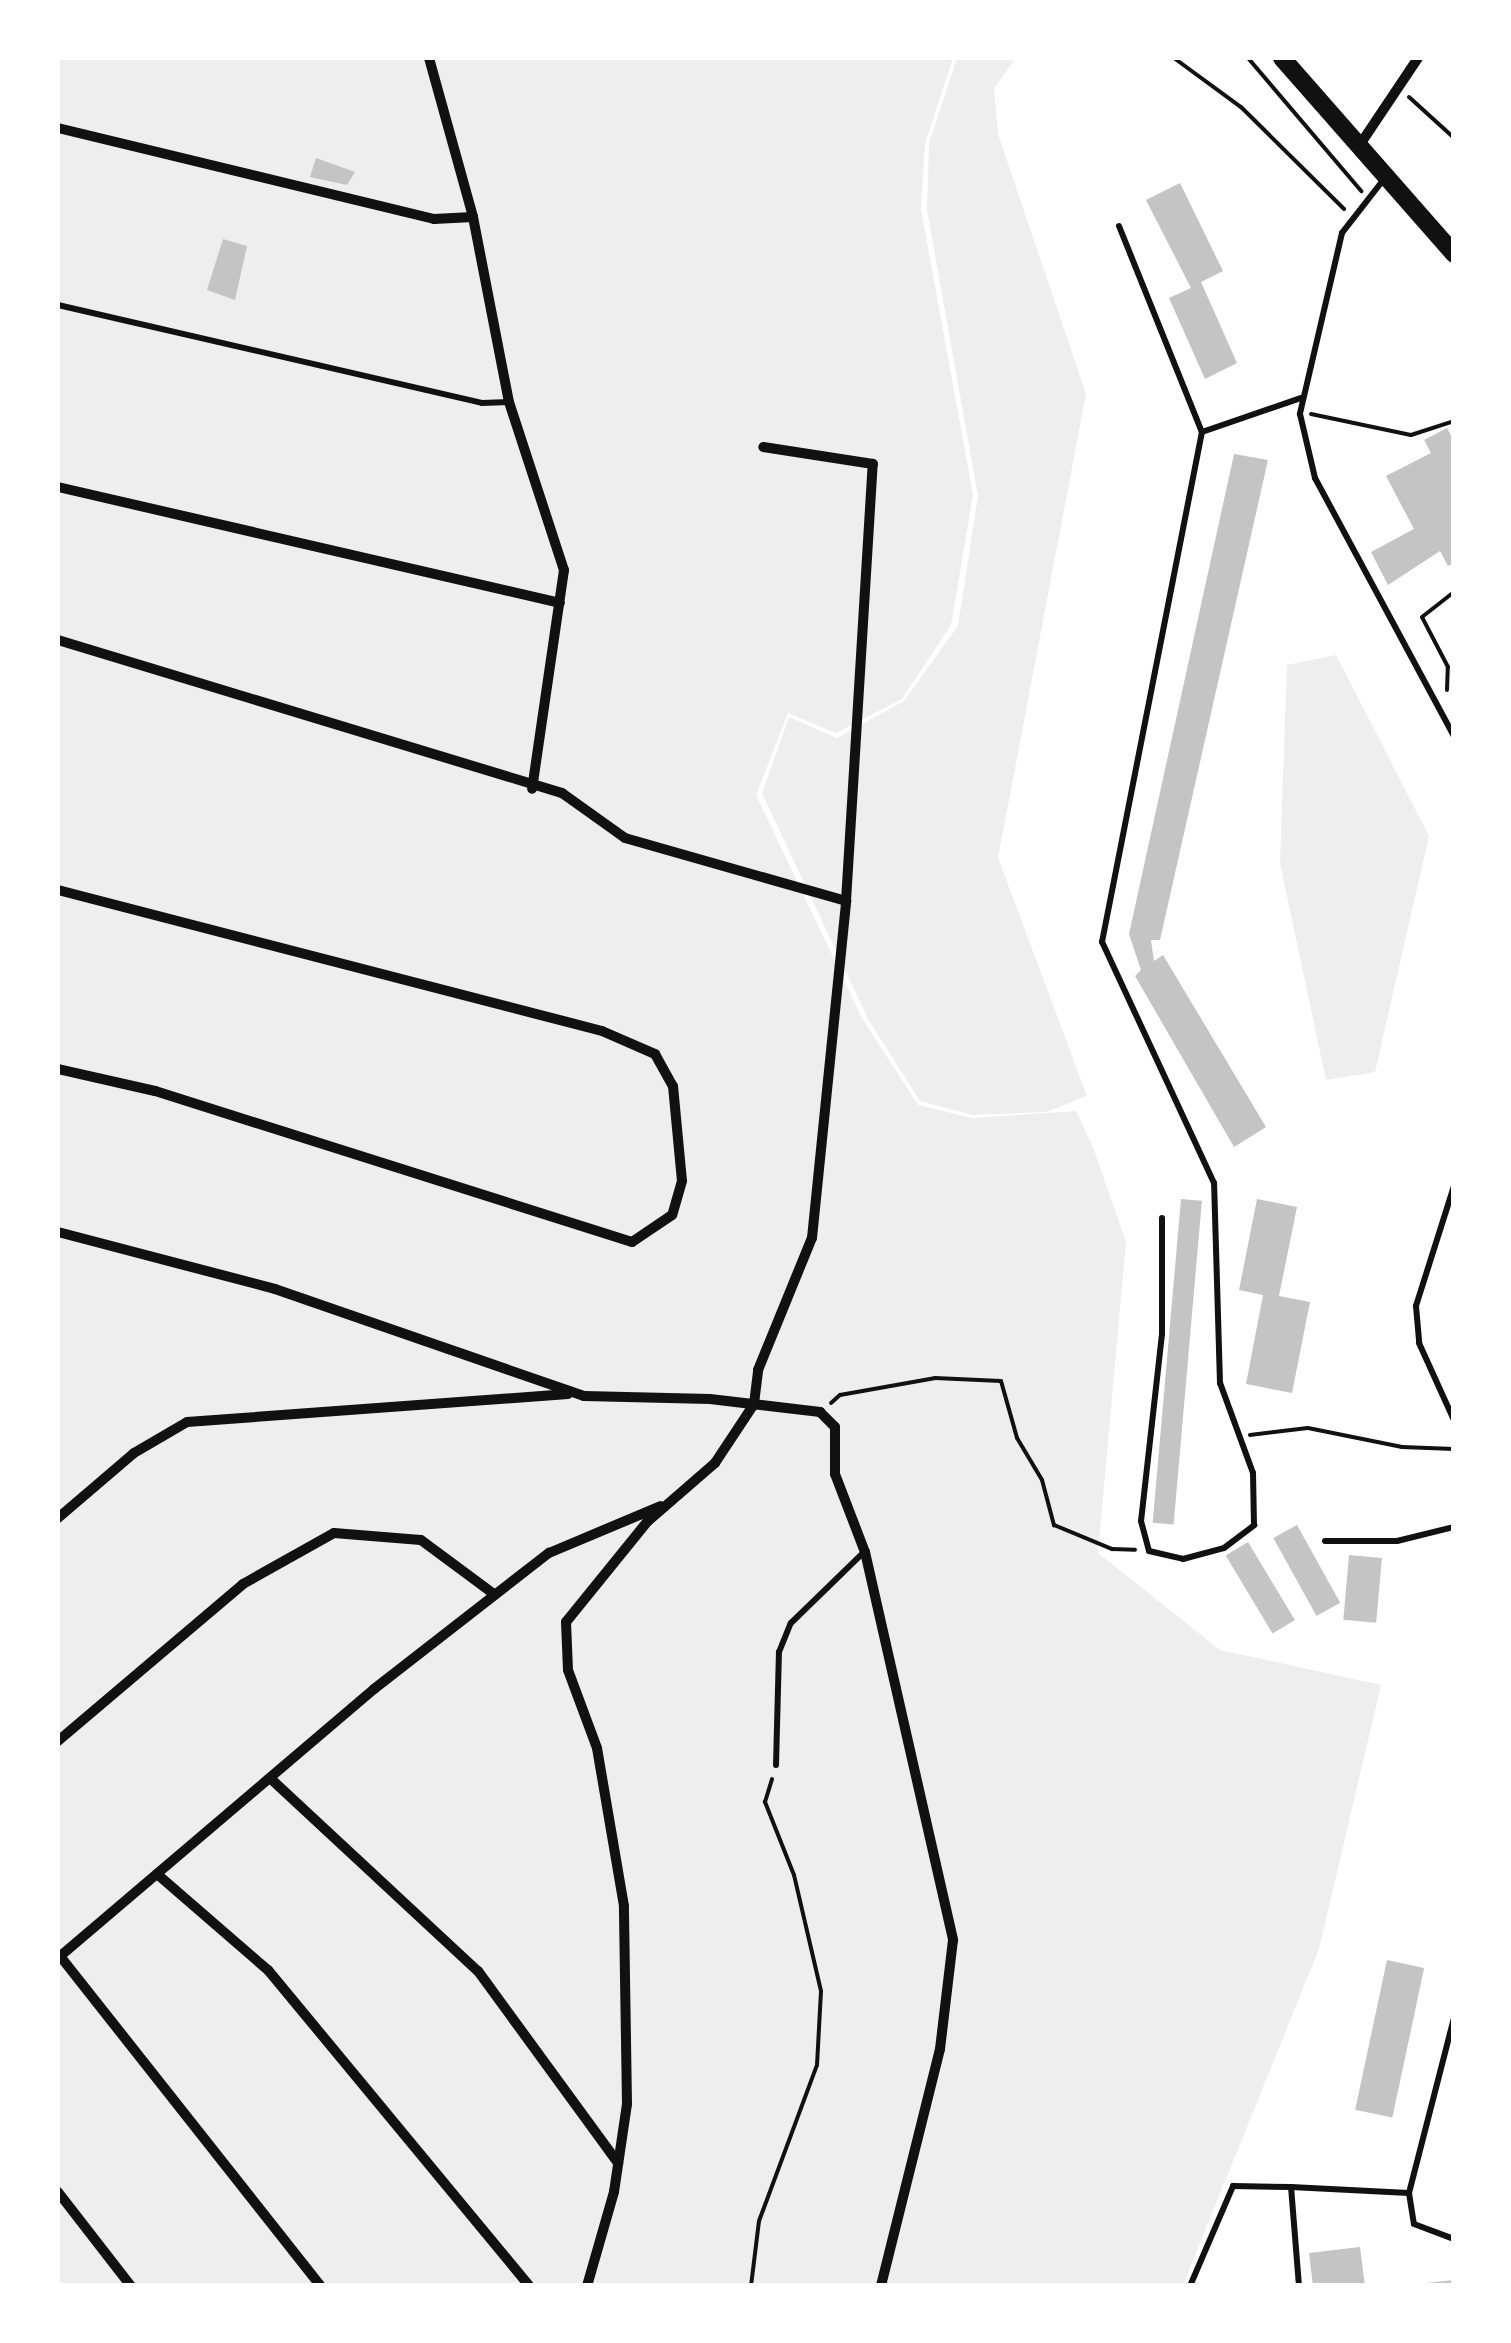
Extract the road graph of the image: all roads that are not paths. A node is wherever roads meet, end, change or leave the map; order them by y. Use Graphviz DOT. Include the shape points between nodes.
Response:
graph roads {
  1 [pos="429,58"];
  2 [pos="1282,58"];
  3 [pos="1418,58"];
  4 [pos="58,128"];
  5 [pos="1359,147"];
  6 [pos="1385,177"];
  7 [pos="472,217"];
  8 [pos="1119,226"];
  9 [pos="1454,254"];
  10 [pos="58,305"];
  11 [pos="1301,398"];
  12 [pos="509,402"];
  13 [pos="1202,432"];
  14 [pos="763,447"];
  15 [pos="58,487"];
  16 [pos="560,604"];
  17 [pos="58,640"];
  18 [pos="1454,736"];
  19 [pos="532,789"];
  20 [pos="58,890"];
  21 [pos="846,901"];
  22 [pos="58,1068"];
  23 [pos="1454,1186"];
  24 [pos="1162,1218"];
  25 [pos="58,1232"];
  26 [pos="574,1393"];
  27 [pos="758,1405"];
  28 [pos="1454,1420"];
  29 [pos="670,1502"];
  30 [pos="58,1518"];
  31 [pos="1454,1527"];
  32 [pos="1325,1540"];
  33 [pos="865,1552"];
  34 [pos="496,1594"];
  35 [pos="58,1742"];
  36 [pos="776,1764"];
  37 [pos="270,1778"];
  38 [pos="157,1874"];
  39 [pos="59,1957"];
  40 [pos="1454,2018"];
  41 [pos="618,2163"];
  42 [pos="1291,2187"];
  43 [pos="58,2192"];
  44 [pos="1410,2192"];
  45 [pos="1454,2240"];
  46 [pos="130,2286"];
  47 [pos="321,2286"];
  48 [pos="529,2286"];
  49 [pos="587,2286"];
  50 [pos="881,2286"];
  51 [pos="1190,2286"];
  52 [pos="1299,2286"];
  1 -- 7 [label="street"];
  2 -- 5 [label="main road"];
  3 -- 5 [label="street"];
  4 -- 7 [label="street" via="434,219"];
  5 -- 6 [label="main road"];
  6 -- 9 [label="main road"];
  6 -- 11 [label="lane" via="1351,216"];
  7 -- 12 [label="street"];
  8 -- 13 [label="lane"];
  10 -- 12 [label="lane" via="482,403"];
  11 -- 13 [label="lane"];
  11 -- 18 [label="lane" via="1315,478"];
  12 -- 16 [label="street" via="560,550"];
  13 -- 24 [label="lane" via="1102,942 1214,1183 1220,1383 1253,1474 1254,1525 1224,1548 1184,1559 1149,1551 1141,1521 1162,1334"];
  14 -- 21 [label="street" via="873,464"];
  15 -- 16 [label="street"];
  16 -- 19 [label="street"];
  17 -- 19 [label="street"];
  19 -- 21 [label="street" via="562,794 624,838"];
  20 -- 22 [label="street" via="602,1032 655,1054 673,1086 682,1181 672,1215 632,1242 155,1091"];
  21 -- 27 [label="street" via="812,1238 758,1370"];
  23 -- 28 [label="lane" via="1416,1306 1419,1343"];
  25 -- 26 [label="street" via="276,1289"];
  26 -- 27 [label="street"];
  26 -- 30 [label="street" via="188,1422 134,1453"];
  27 -- 29 [label="street" via="715,1463"];
  27 -- 33 [label="street" via="820,1412 835,1428 835,1474"];
  29 -- 34 [label="street" via="549,1554"];
  29 -- 41 [label="street" via="566,1622 568,1670 597,1748 624,1906 627,2104"];
  31 -- 32 [label="lane" via="1397,1541"];
  33 -- 36 [label="lane" via="791,1623 779,1652"];
  33 -- 50 [label="street" via="953,1940 940,2049"];
  34 -- 35 [label="street" via="421,1540 334,1533 244,1584"];
  34 -- 37 [label="street"];
  37 -- 38 [label="street"];
  37 -- 41 [label="street" via="478,1971"];
  38 -- 39 [label="street"];
  38 -- 48 [label="street" via="268,1970"];
  39 -- 47 [label="street"];
  40 -- 44 [label="lane"];
  41 -- 49 [label="street"];
  42 -- 44 [label="lane"];
  42 -- 51 [label="lane" via="1233,2186"];
  42 -- 52 [label="lane"];
  43 -- 46 [label="street"];
  44 -- 45 [label="lane" via="1414,2224"];
}
